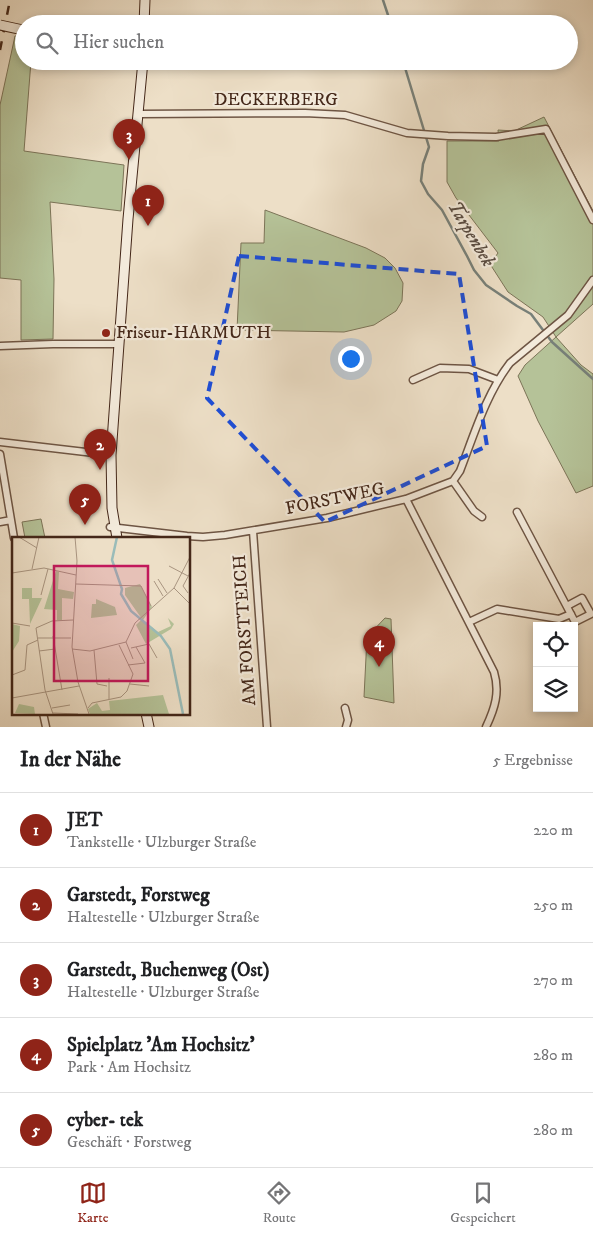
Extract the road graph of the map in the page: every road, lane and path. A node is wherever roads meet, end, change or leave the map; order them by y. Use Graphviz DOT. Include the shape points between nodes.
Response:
graph roads {
  1 [pos="145,0"];
  2 [pos="144,15"];
  3 [pos="0,25"];
  4 [pos="15,28"];
  5 [pos="141,70"];
  6 [pos="138,114"];
  7 [pos="593,220"];
  8 [pos="593,280"];
  9 [pos="120,344"];
  10 [pos="0,346"];
  11 [pos="413,380"];
  12 [pos="498,380"];
  13 [pos="0,442"];
  14 [pos="0,454"];
  15 [pos="111,455"];
  16 [pos="453,481"];
  17 [pos="406,499"];
  18 [pos="517,512"];
  19 [pos="482,516"];
  20 [pos="12,520"];
  21 [pos="0,522"];
  22 [pos="113,527"];
  23 [pos="253,531"];
  24 [pos="14,537"];
  25 [pos="117,537"];
  26 [pos="566,606"];
  27 [pos="571,614"];
  28 [pos="469,622"];
  29 [pos="345,708"];
  30 [pos="44,714"];
  31 [pos="146,714"];
  32 [pos="46,727"];
  33 [pos="150,727"];
  34 [pos="267,727"];
  35 [pos="346,727"];
  36 [pos="486,727"];
  1 -- 2 [label="main road"];
  3 -- 4 [label="main road, bridge"];
  5 -- 6 [label="main road"];
  6 -- 7 [label="street, DECKERBERG" via="345,115 407,133 430,135 496,137 546,129"];
  6 -- 9 [label="main road"];
  8 -- 12 [label="street" via="568,315 510,363"];
  9 -- 10 [label="street"];
  9 -- 15 [label="main road"];
  11 -- 12 [label="street" via="440,368 468,369"];
  12 -- 16 [label="street"];
  13 -- 15 [label="street"];
  14 -- 20 [label="street"];
  15 -- 22 [label="main road"];
  16 -- 17 [label="street, FORSTWEG"];
  16 -- 19 [label="street" via="474,511"];
  17 -- 23 [label="street, FORSTWEG" via="342,515"];
  17 -- 28 [label="street"];
  18 -- 26 [label="street"];
  20 -- 21 [label="street"];
  20 -- 24 [label="street"];
  22 -- 23 [label="street, FORSTWEG" via="203,537"];
  22 -- 25 [label="main road"];
  23 -- 34 [label="street, AM FORSTTEICH"];
  26 -- 27 [label="street"];
  26 -- 27 [label="street" via="582,598 590,614 575,622"];
  27 -- 28 [label="street" via="558,619 498,609"];
  28 -- 36 [label="street" via="496,681 496,704"];
  29 -- 35 [label="street"];
  30 -- 32 [label="street"];
  31 -- 33 [label="main road"];
}
